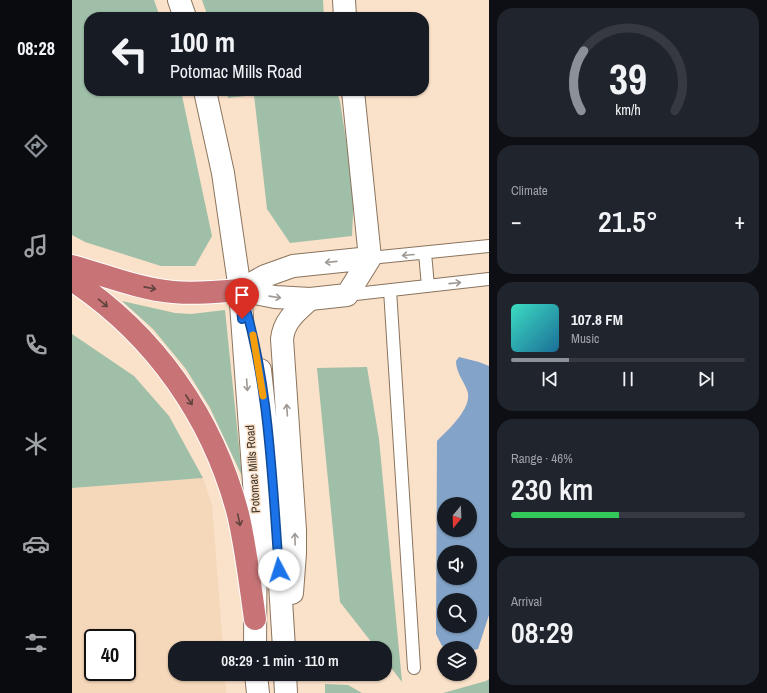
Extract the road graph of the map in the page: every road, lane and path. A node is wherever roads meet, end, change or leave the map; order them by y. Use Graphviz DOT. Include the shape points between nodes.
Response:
graph roads {
  1 [pos="179,0"];
  2 [pos="344,0"];
  3 [pos="183,12"];
  4 [pos="345,12"];
  5 [pos="206,96"];
  6 [pos="354,96"];
  7 [pos="489,246"];
  8 [pos="425,253"];
  9 [pos="370,258"];
  10 [pos="72,266"];
  11 [pos="489,279"];
  12 [pos="72,280"];
  13 [pos="428,286"];
  14 [pos="240,290"];
  15 [pos="390,290"];
  16 [pos="347,295"];
  17 [pos="310,299"];
  18 [pos="255,619"];
  19 [pos="255,641"];
  20 [pos="284,641"];
  21 [pos="288,641"];
  22 [pos="414,668"];
  23 [pos="257,681"];
  24 [pos="258,693"];
  1 -- 3 [label="street"];
  2 -- 4 [label="street"];
  5 -- 14 [label="street, Potomac Mills Road" via="223,173"];
  6 -- 9 [label="street"];
  7 -- 8 [label="lane"];
  8 -- 9 [label="lane, one-way"];
  8 -- 13 [label="lane"];
  9 -- 14 [label="street, one-way" via="293,266 265,276"];
  9 -- 16 [label="street"];
  10 -- 14 [label="highway, one-way" via="144,287 171,292 206,293"];
  13 -- 11 [label="lane, one-way"];
  12 -- 18 [label="highway, one-way" via="103,302 150,346 196,409 215,448 238,514"];
  13 -- 15 [label="lane"];
  14 -- 17 [label="street, one-way" via="275,297"];
  14 -- 18 [label="street, Potomac Mills Road, one-way" via="256,510"];
  14 -- 20 [label="street, Potomac Mills Road" via="250,319 260,369 270,449"];
  15 -- 16 [label="lane"];
  15 -- 22 [label="lane"];
  16 -- 17 [label="street"];
  21 -- 17 [label="street, one-way" via="295,545 283,333 288,320"];
  18 -- 19 [label="street, Potomac Mills Road"];
  23 -- 24 [label="street"];
}
